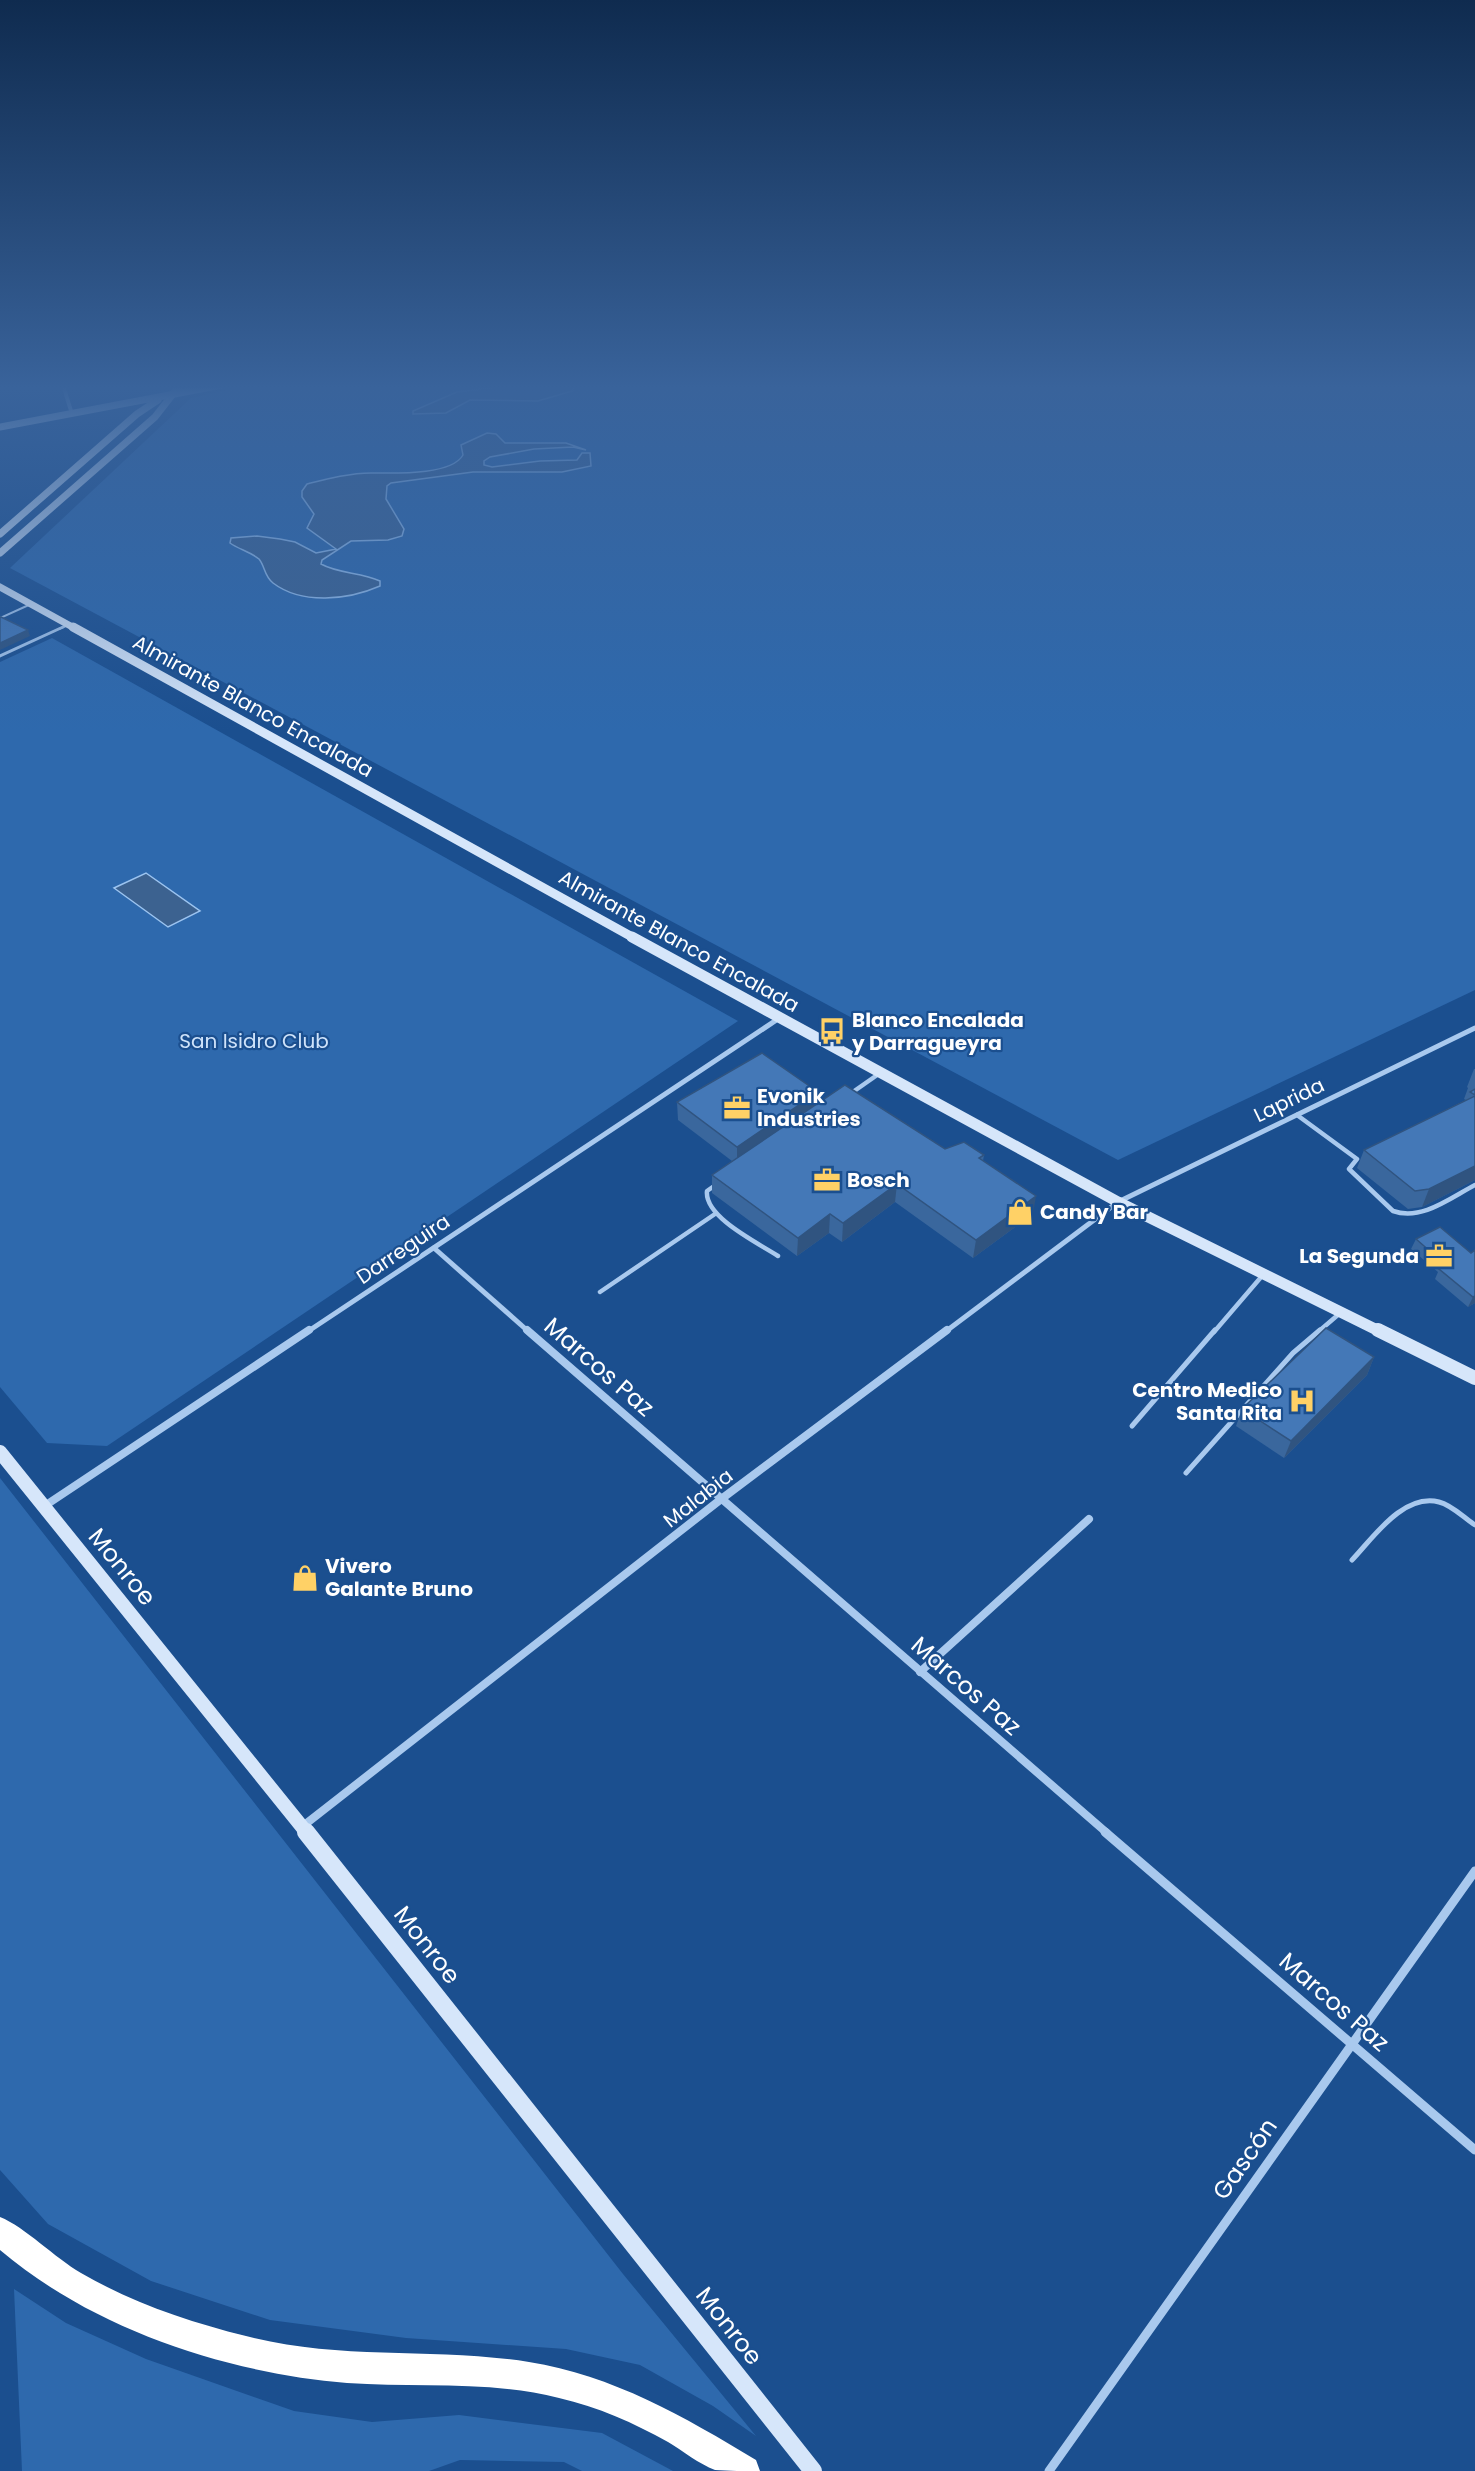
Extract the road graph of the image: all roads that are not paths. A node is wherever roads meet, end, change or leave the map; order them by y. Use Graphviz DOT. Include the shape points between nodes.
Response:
graph roads {
  1 [pos="38,500"];
  2 [pos="60,500"];
  3 [pos="0,534"];
  4 [pos="0,553"];
  5 [pos="0,587"];
  6 [pos="31,604"];
  7 [pos="0,618"];
  8 [pos="68,625"];
  9 [pos="0,656"];
  10 [pos="781,1017"];
  11 [pos="1475,1028"];
  12 [pos="880,1073"];
  13 [pos="842,1099"];
  14 [pos="1297,1115"];
  15 [pos="1368,1154"];
  16 [pos="1358,1159"];
  17 [pos="726,1178"];
  18 [pos="1475,1185"];
  19 [pos="1118,1202"];
  20 [pos="715,1214"];
  21 [pos="434,1248"];
  22 [pos="778,1256"];
  23 [pos="1264,1274"];
  24 [pos="600,1292"];
  25 [pos="1341,1312"];
  26 [pos="1475,1378"];
  27 [pos="1132,1426"];
  28 [pos="0,1452"];
  29 [pos="1186,1473"];
  30 [pos="720,1500"];
  31 [pos="42,1507"];
  32 [pos="1089,1519"];
  33 [pos="1475,1525"];
  34 [pos="1352,1560"];
  35 [pos="920,1672"];
  36 [pos="302,1827"];
  37 [pos="1475,1871"];
  38 [pos="1352,2043"];
  39 [pos="1475,2150"];
  40 [pos="0,2231"];
  41 [pos="745,2471"];
  42 [pos="813,2471"];
  43 [pos="1049,2471"];
  1 -- 3 [label="main road"];
  2 -- 4 [label="main road"];
  5 -- 6 [label="main road, Almirante Blanco Encalada"];
  6 -- 7 [label="lane"];
  6 -- 8 [label="main road, Almirante Blanco Encalada"];
  8 -- 9 [label="lane"];
  8 -- 10 [label="main road, Almirante Blanco Encalada"];
  10 -- 12 [label="main road, Almirante Blanco Encalada"];
  10 -- 21 [label="street, Darreguira"];
  11 -- 14 [label="street, Laprida"];
  12 -- 13 [label="lane"];
  12 -- 19 [label="main road, Almirante Blanco Encalada"];
  14 -- 16 [label="lane"];
  14 -- 19 [label="street, Laprida"];
  15 -- 16 [label="lane"];
  16 -- 18 [label="lane" via="1349,1169 1393,1211 1402,1214 1422,1213"];
  17 -- 20 [label="lane" via="707,1191 706,1200"];
  19 -- 23 [label="main road, Almirante Blanco Encalada"];
  19 -- 30 [label="street, Malabia"];
  20 -- 22 [label="lane"];
  20 -- 24 [label="lane"];
  21 -- 30 [label="street, Marcos Paz"];
  21 -- 31 [label="street, Darreguira"];
  23 -- 25 [label="main road, Almirante Blanco Encalada"];
  23 -- 27 [label="lane"];
  25 -- 26 [label="main road, Almirante Blanco Encalada"];
  25 -- 29 [label="lane" via="1293,1353"];
  28 -- 31 [label="main road, Monroe"];
  30 -- 35 [label="street, Marcos Paz"];
  30 -- 36 [label="street, Malabia"];
  31 -- 36 [label="main road, Monroe"];
  32 -- 35 [label="street"];
  33 -- 34 [label="lane" via="1440,1502 1417,1500"];
  35 -- 38 [label="street, Marcos Paz"];
  36 -- 42 [label="main road, Monroe"];
  37 -- 38 [label="street, Gascón"];
  38 -- 39 [label="street, Marcos Paz"];
  38 -- 43 [label="street, Gascón"];
  40 -- 41 [label="highway" via="52,2271 124,2310 218,2343 318,2365 555,2381 632,2405"];
}
